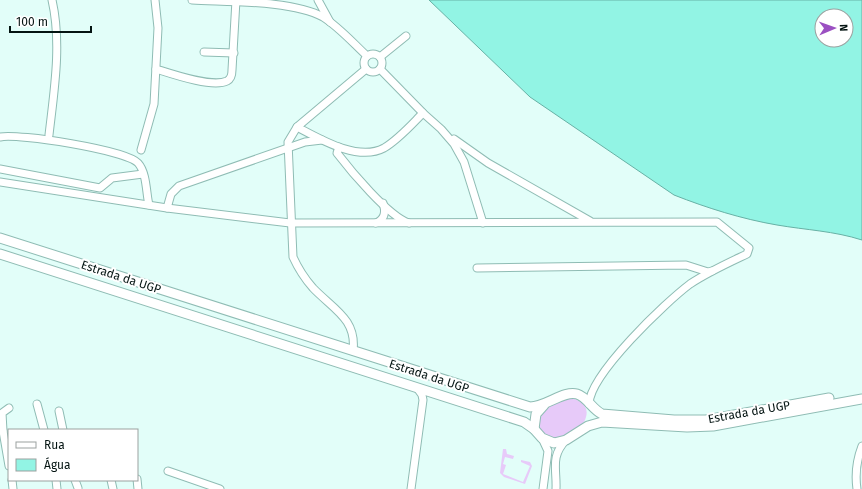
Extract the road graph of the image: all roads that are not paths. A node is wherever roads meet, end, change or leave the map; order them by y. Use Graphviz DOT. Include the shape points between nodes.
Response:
graph roads {
  1 [pos="52,0"];
  2 [pos="155,0"];
  3 [pos="192,0"];
  4 [pos="280,0"];
  5 [pos="318,0"];
  6 [pos="236,1"];
  7 [pos="268,5"];
  8 [pos="331,24"];
  9 [pos="406,36"];
  10 [pos="204,52"];
  11 [pos="234,53"];
  12 [pos="367,56"];
  13 [pos="380,57"];
  14 [pos="156,69"];
  15 [pos="366,69"];
  16 [pos="380,69"];
  17 [pos="423,113"];
  18 [pos="297,127"];
  19 [pos="441,129"];
  20 [pos="49,135"];
  21 [pos="0,137"];
  22 [pos="322,140"];
  23 [pos="339,147"];
  24 [pos="288,148"];
  25 [pos="141,150"];
  26 [pos="0,169"];
  27 [pos="143,174"];
  28 [pos="0,182"];
  29 [pos="382,202"];
  30 [pos="149,205"];
  31 [pos="167,208"];
  32 [pos="591,222"];
  33 [pos="483,223"];
  34 [pos="290,224"];
  35 [pos="374,224"];
  36 [pos="412,224"];
  37 [pos="0,238"];
  38 [pos="0,254"];
  39 [pos="689,265"];
  40 [pos="477,268"];
  41 [pos="714,270"];
  42 [pos="692,283"];
  43 [pos="353,351"];
  44 [pos="594,387"];
  45 [pos="417,388"];
  46 [pos="862,392"];
  47 [pos="438,394"];
  48 [pos="576,394"];
  49 [pos="862,399"];
  50 [pos="37,404"];
  51 [pos="589,404"];
  52 [pos="544,405"];
  53 [pos="423,406"];
  54 [pos="9,408"];
  55 [pos="59,411"];
  56 [pos="588,426"];
  57 [pos="44,429"];
  58 [pos="63,429"];
  59 [pos="534,429"];
  60 [pos="2,430"];
  61 [pos="542,438"];
  62 [pos="566,440"];
  63 [pos="862,446"];
  64 [pos="8,461"];
  65 [pos="168,471"];
  66 [pos="75,481"];
  67 [pos="204,486"];
  68 [pos="78,488"];
  69 [pos="220,489"];
  70 [pos="411,489"];
  71 [pos="543,489"];
  72 [pos="556,489"];
  73 [pos="857,489"];
  1 -- 20 [label="street" via="56,62"];
  2 -- 14 [label="street" via="158,28"];
  3 -- 6 [label="street"];
  4 -- 7 [label="street"];
  5 -- 8 [label="street"];
  6 -- 7 [label="street"];
  6 -- 11 [label="street"];
  7 -- 8 [label="street" via="300,8 316,14"];
  8 -- 12 [label="street"];
  9 -- 13 [label="street"];
  10 -- 11 [label="street"];
  11 -- 14 [label="street" via="231,77 227,81 189,80"];
  12 -- 13 [label="street" via="372,54"];
  12 -- 15 [label="street" via="364,64"];
  13 -- 16 [label="street"];
  14 -- 25 [label="street" via="154,104"];
  15 -- 16 [label="street" via="374,72"];
  15 -- 18 [label="street"];
  16 -- 17 [label="street"];
  17 -- 19 [label="street"];
  17 -- 23 [label="street" via="382,149 364,152"];
  18 -- 22 [label="street"];
  18 -- 24 [label="street" via="290,136"];
  19 -- 32 [label="street" via="488,163"];
  19 -- 33 [label="street" via="454,144 464,162"];
  21 -- 27 [label="street" via="14,136 63,142 131,158 140,166"];
  22 -- 23 [label="street"];
  22 -- 24 [label="street"];
  23 -- 29 [label="street" via="337,153 353,174"];
  24 -- 31 [label="street" via="179,186 171,194"];
  24 -- 34 [label="street"];
  26 -- 27 [label="street" via="100,188 112,178"];
  27 -- 30 [label="street"];
  28 -- 30 [label="street"];
  29 -- 35 [label="street" via="384,216 381,221"];
  29 -- 36 [label="street" via="399,218"];
  30 -- 31 [label="street"];
  31 -- 34 [label="street"];
  32 -- 33 [label="street"];
  32 -- 41 [label="street" via="717,222 747,246 749,251"];
  33 -- 36 [label="street"];
  34 -- 35 [label="street"];
  34 -- 43 [label="street" via="293,257 313,287 348,323 353,333"];
  35 -- 36 [label="street"];
  37 -- 43 [label="main road, Estrada da UGP"];
  38 -- 45 [label="main road"];
  39 -- 40 [label="street"];
  39 -- 41 [label="street" via="708,272"];
  39 -- 42 [label="street" via="694,271"];
  41 -- 42 [label="street"];
  42 -- 44 [label="street" via="641,329"];
  43 -- 52 [label="main road, Estrada da UGP" via="524,406"];
  44 -- 48 [label="street"];
  44 -- 51 [label="street"];
  45 -- 47 [label="main road"];
  45 -- 53 [label="street" via="422,395"];
  46 -- 51 [label="main road, Estrada da UGP" via="700,420 607,414 597,411"];
  47 -- 53 [label="street" via="428,397"];
  47 -- 59 [label="main road" via="524,422"];
  48 -- 51 [label="main road, Estrada da UGP" via="582,396"];
  48 -- 52 [label="main road, Estrada da UGP" via="564,395"];
  49 -- 56 [label="main road, Estrada da UGP" via="713,426 607,422"];
  50 -- 57 [label="street"];
  51 -- 56 [label="main road" via="591,414"];
  52 -- 59 [label="main road" via="536,414"];
  53 -- 70 [label="street"];
  54 -- 60 [label="street" via="2,413"];
  55 -- 58 [label="street"];
  56 -- 62 [label="main road"];
  59 -- 61 [label="main road"];
  60 -- 64 [label="street"];
  61 -- 62 [label="main road" via="554,443"];
  61 -- 71 [label="street" via="548,452"];
  62 -- 72 [label="street" via="556,453"];
  63 -- 73 [label="street" via="856,478"];
  65 -- 67 [label="street"];
  66 -- 68 [label="street"];
  67 -- 69 [label="street"];
}
